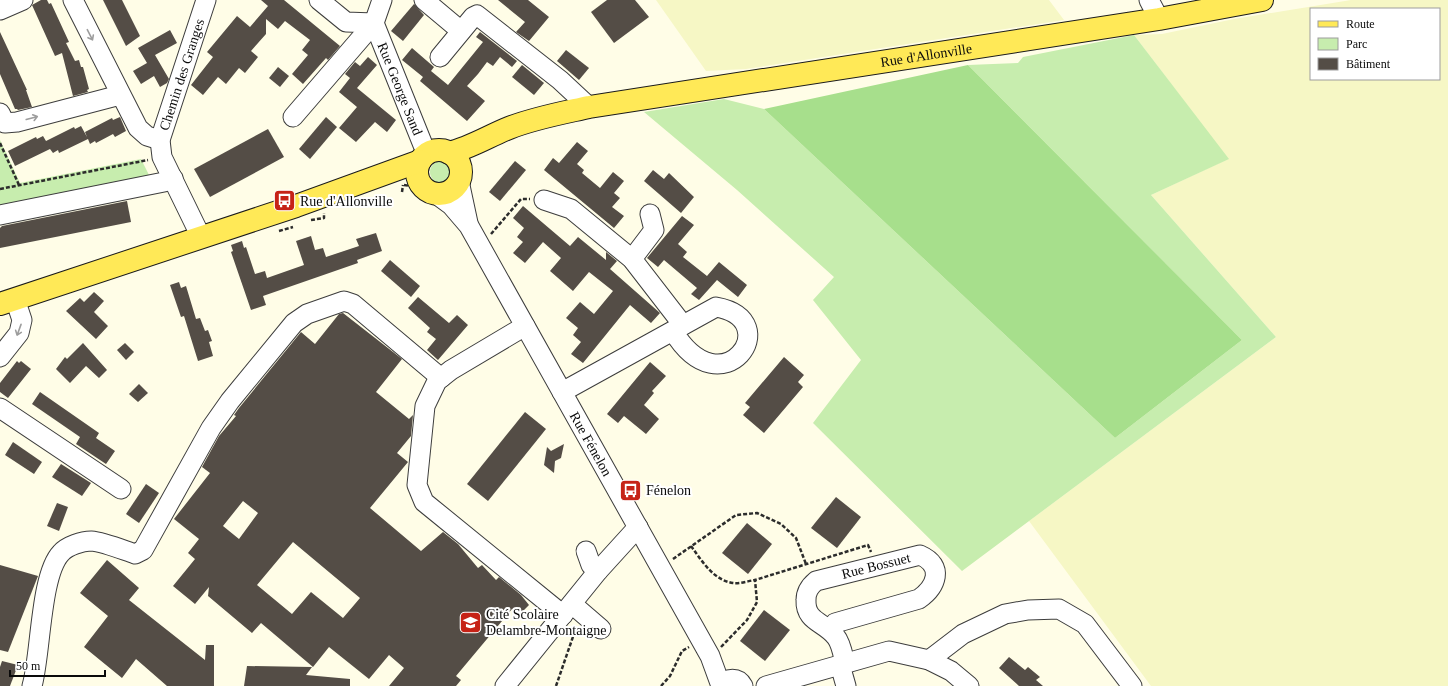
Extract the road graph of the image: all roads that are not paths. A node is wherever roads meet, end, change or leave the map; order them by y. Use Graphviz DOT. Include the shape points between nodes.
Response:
graph roads {
  1 [pos="22,0"];
  2 [pos="73,0"];
  3 [pos="206,0"];
  4 [pos="319,0"];
  5 [pos="382,0"];
  6 [pos="424,0"];
  7 [pos="1262,0"];
  8 [pos="1154,9"];
  9 [pos="0,10"];
  10 [pos="374,23"];
  11 [pos="461,31"];
  12 [pos="440,57"];
  13 [pos="120,94"];
  14 [pos="589,107"];
  15 [pos="0,113"];
  16 [pos="293,117"];
  17 [pos="161,149"];
  18 [pos="444,164"];
  19 [pos="172,178"];
  20 [pos="357,185"];
  21 [pos="429,189"];
  22 [pos="544,200"];
  23 [pos="650,214"];
  24 [pos="0,215"];
  25 [pos="469,226"];
  26 [pos="201,237"];
  27 [pos="632,259"];
  28 [pos="7,301"];
  29 [pos="525,326"];
  30 [pos="0,357"];
  31 [pos="441,378"];
  32 [pos="562,392"];
  33 [pos="0,408"];
  34 [pos="121,489"];
  35 [pos="638,526"];
  36 [pos="586,550"];
  37 [pos="598,571"];
  38 [pos="571,610"];
  39 [pos="601,629"];
  40 [pos="830,630"];
  41 [pos="929,660"];
  42 [pos="843,664"];
  43 [pos="731,684"];
  44 [pos="32,686"];
  45 [pos="505,686"];
  46 [pos="760,686"];
  47 [pos="766,686"];
  48 [pos="846,686"];
  49 [pos="969,686"];
  50 [pos="1132,686"];
  1 -- 9 [label="street"];
  2 -- 13 [label="street, one-way"];
  3 -- 17 [label="street, Chemin des Granges"];
  4 -- 10 [label="street, Rue George Sand" via="346,22"];
  5 -- 10 [label="street, Rue George Sand"];
  6 -- 11 [label="street"];
  7 -- 8 [label="main road, Rue d'Allonville"];
  8 -- 14 [label="main road, Rue d'Allonville"];
  10 -- 16 [label="street"];
  10 -- 18 [label="street, Rue George Sand" via="423,145"];
  11 -- 12 [label="street"];
  11 -- 14 [label="street" via="473,16 480,16 560,80"];
  15 -- 13 [label="street, one-way" via="5,123 17,122"];
  13 -- 17 [label="street" via="138,128"];
  14 -- 18 [label="main road, Rue d'Allonville" via="509,128"];
  17 -- 19 [label="street"];
  18 -- 20 [label="main road, Rue d'Allonville"];
  18 -- 21 [label="main road" via="418,172"];
  18 -- 21 [label="main road" via="450,191"];
  18 -- 25 [label="street, Rue Fénelon"];
  19 -- 24 [label="street" via="164,182"];
  19 -- 26 [label="street"];
  20 -- 21 [label="main road, Rue d'Allonville" via="380,180 404,181"];
  20 -- 26 [label="main road, Rue d'Allonville"];
  21 -- 25 [label="street, Rue Fénelon" via="451,205"];
  22 -- 27 [label="street" via="571,209"];
  23 -- 27 [label="street" via="654,230"];
  25 -- 29 [label="street, Rue Fénelon"];
  26 -- 28 [label="main road, Rue d'Allonville"];
  27 -- 32 [label="street" via="678,328"];
  28 -- 30 [label="street, one-way" via="22,320 19,333"];
  29 -- 31 [label="street"];
  29 -- 32 [label="street, Rue Fénelon"];
  31 -- 38 [label="street" via="425,406 417,485 424,502"];
  31 -- 44 [label="street" via="353,304 344,301 307,314 294,323 211,428 143,550 135,554 91,541 71,546 61,552 55,561 47,591"];
  32 -- 35 [label="street, Rue Fénelon"];
  33 -- 34 [label="street"];
  35 -- 37 [label="street"];
  35 -- 43 [label="street, Rue Fénelon" via="712,659"];
  36 -- 37 [label="street" via="591,565"];
  37 -- 38 [label="street"];
  38 -- 39 [label="street"];
  38 -- 45 [label="street"];
  40 -- 40 [label="street, Rue Bossuet" via="814,620 805,608 809,586 816,581 920,555 934,565 936,574 928,593 919,599 835,623"];
  40 -- 42 [label="street, Rue Bossuet" via="837,638"];
  41 -- 42 [label="street" via="889,651"];
  41 -- 49 [label="street" via="951,671"];
  41 -- 50 [label="street" via="963,634 1005,614 1058,609 1085,624"];
  42 -- 47 [label="street"];
  42 -- 48 [label="street, Rue Bossuet"];
  43 -- 46 [label="street"];
}
